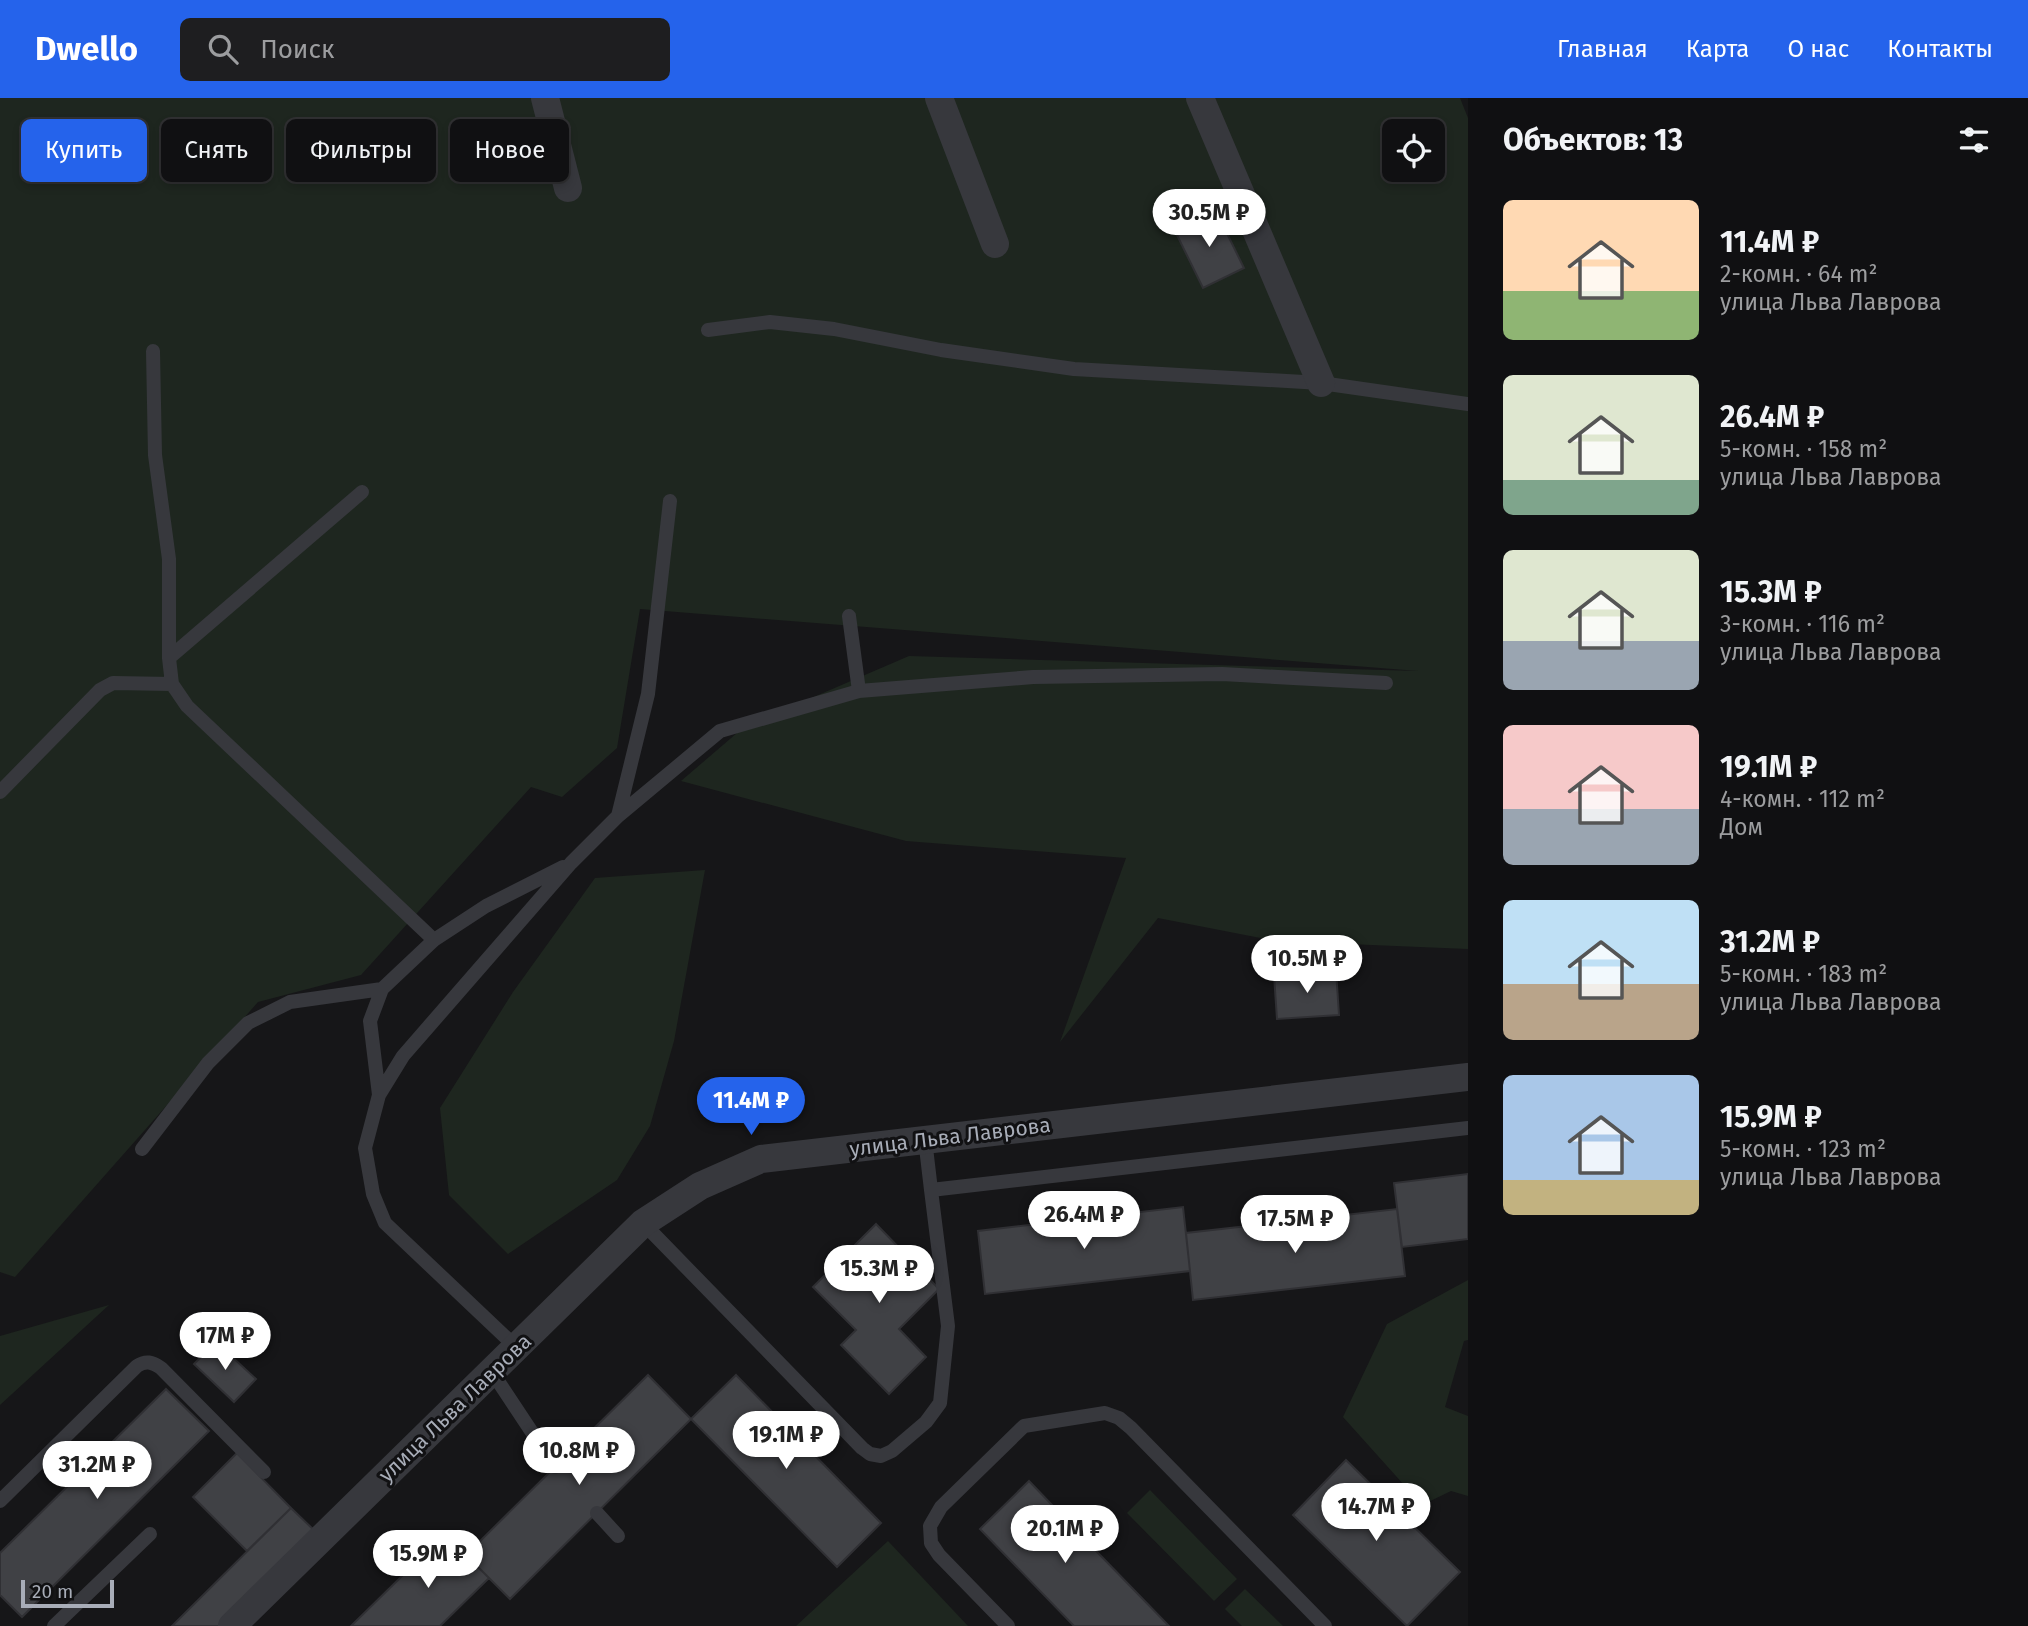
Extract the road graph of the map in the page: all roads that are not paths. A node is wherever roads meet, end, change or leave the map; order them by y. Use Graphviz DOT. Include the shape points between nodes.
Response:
graph roads {
  1 [pos="545,98"];
  2 [pos="939,98"];
  3 [pos="1200,98"];
  4 [pos="568,188"];
  5 [pos="995,244"];
  6 [pos="708,330"];
  7 [pos="153,351"];
  8 [pos="1321,383"];
  9 [pos="1468,404"];
  10 [pos="362,492"];
  11 [pos="670,500"];
  12 [pos="849,616"];
  13 [pos="169,658"];
  14 [pos="1386,683"];
  15 [pos="172,684"];
  16 [pos="859,691"];
  17 [pos="0,792"];
  18 [pos="618,816"];
  19 [pos="571,863"];
  20 [pos="434,940"];
  21 [pos="382,989"];
  22 [pos="1468,1077"];
  23 [pos="379,1095"];
  24 [pos="1468,1128"];
  25 [pos="925,1139"];
  26 [pos="142,1149"];
  27 [pos="930,1190"];
  28 [pos="643,1223"];
  29 [pos="517,1348"];
  30 [pos="492,1372"];
  31 [pos="555,1467"];
  32 [pos="264,1472"];
  33 [pos="0,1502"];
  34 [pos="597,1513"];
  35 [pos="150,1534"];
  36 [pos="618,1536"];
  37 [pos="54,1626"];
  38 [pos="232,1626"];
  39 [pos="1009,1626"];
  40 [pos="1325,1626"];
  1 -- 4 [label="street"];
  2 -- 5 [label="street"];
  3 -- 8 [label="street"];
  6 -- 8 [label="lane" via="770,322 1074,369"];
  7 -- 13 [label="lane" via="155,454 169,559"];
  8 -- 9 [label="lane"];
  10 -- 13 [label="lane"];
  11 -- 18 [label="lane" via="648,694"];
  12 -- 16 [label="lane"];
  13 -- 15 [label="lane"];
  14 -- 16 [label="lane" via="1222,674 1034,677"];
  15 -- 17 [label="lane" via="128,681 100,690"];
  15 -- 20 [label="lane" via="187,706"];
  16 -- 18 [label="lane" via="720,731"];
  18 -- 19 [label="lane"];
  19 -- 20 [label="lane" via="486,906"];
  19 -- 23 [label="lane" via="403,1056"];
  20 -- 21 [label="lane"];
  21 -- 23 [label="lane" via="370,1021"];
  21 -- 26 [label="lane" via="290,1002 248,1023 208,1063"];
  22 -- 25 [label="street, улица Льва Лаврова"];
  23 -- 29 [label="lane" via="365,1148 373,1194 385,1223"];
  24 -- 27 [label="lane"];
  25 -- 27 [label="lane"];
  25 -- 28 [label="street, улица Льва Лаврова" via="761,1159 700,1186"];
  27 -- 28 [label="lane" via="948,1326 943,1390 926,1422 881,1457 863,1448"];
  28 -- 29 [label="street, улица Льва Лаврова"];
  29 -- 30 [label="street, улица Льва Лаврова"];
  30 -- 31 [label="lane"];
  30 -- 38 [label="street, улица Льва Лаврова"];
  32 -- 33 [label="lane" via="161,1368 144,1362"];
  34 -- 36 [label="lane"];
  35 -- 37 [label="lane"];
  39 -- 40 [label="lane" via="939,1555 931,1543 930,1526 941,1507 1024,1426 1105,1413 1131,1428"];
}
